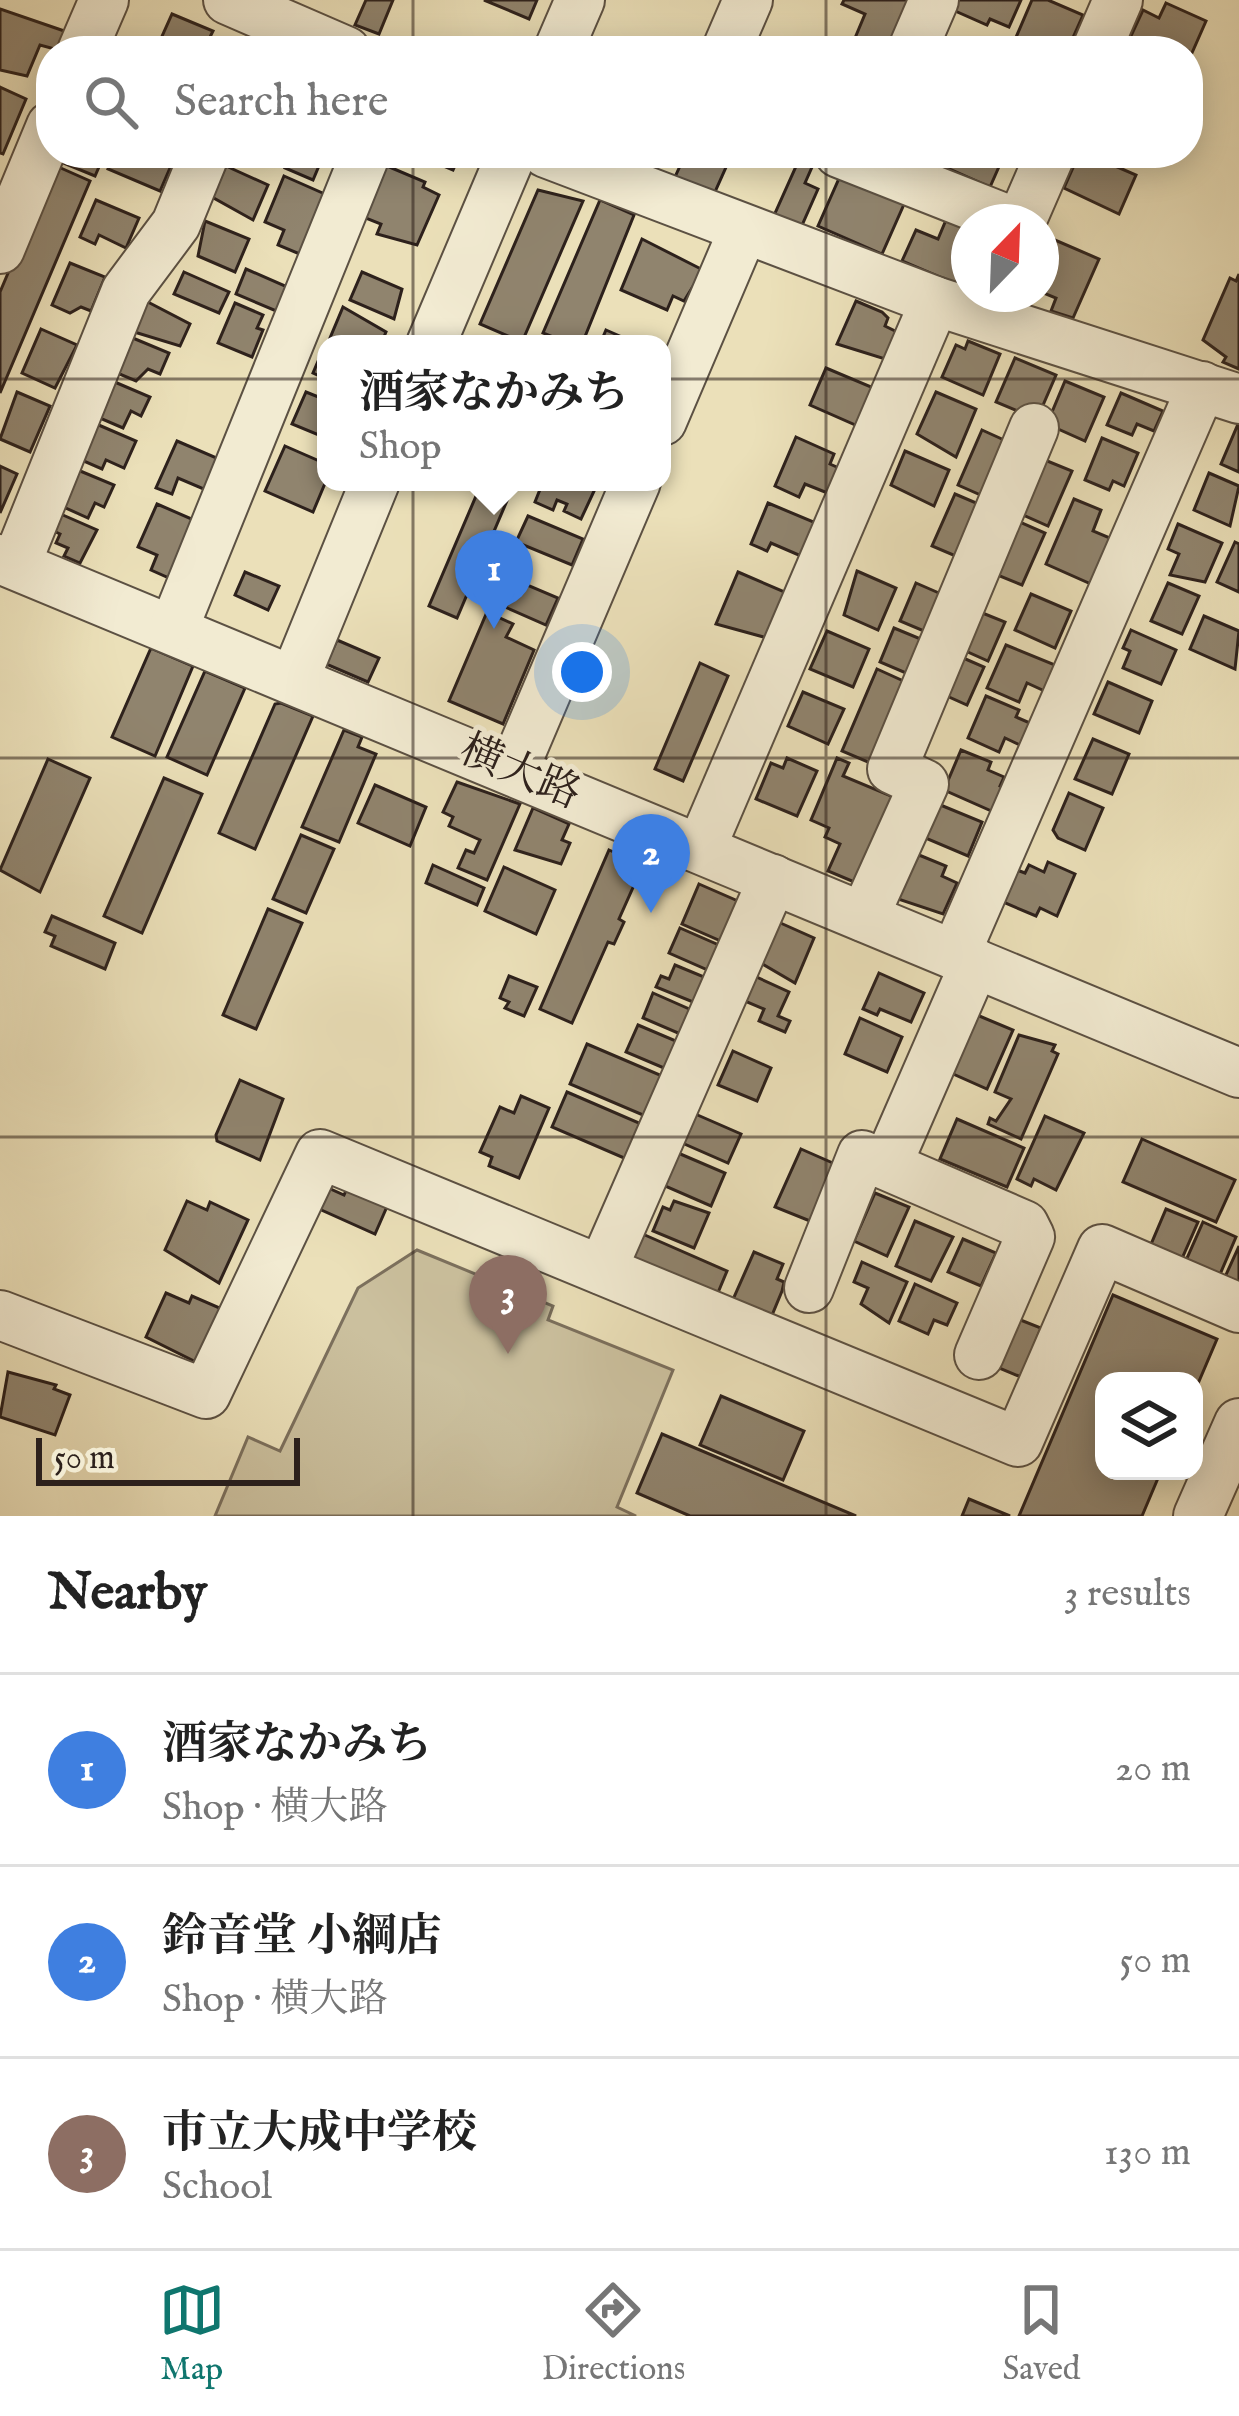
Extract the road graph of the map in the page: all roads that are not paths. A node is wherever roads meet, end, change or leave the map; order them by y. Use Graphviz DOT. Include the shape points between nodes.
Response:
graph roads {
  1 [pos="104,0"];
  2 [pos="580,0"];
  3 [pos="748,0"];
  4 [pos="934,0"];
  5 [pos="1118,0"];
  6 [pos="245,22"];
  7 [pos="88,36"];
  8 [pos="294,36"];
  9 [pos="566,36"];
  10 [pos="732,36"];
  11 [pos="918,36"];
  12 [pos="1102,36"];
  13 [pos="36,162"];
  14 [pos="199,168"];
  15 [pos="360,168"];
  16 [pos="506,168"];
  17 [pos="584,168"];
  18 [pos="885,168"];
  19 [pos="1044,168"];
  20 [pos="973,204"];
  21 [pos="1026,204"];
  22 [pos="743,231"];
  23 [pos="0,249"];
  24 [pos="951,299"];
  25 [pos="963,312"];
  26 [pos="990,312"];
  27 [pos="435,335"];
  28 [pos="1220,393"];
  29 [pos="671,400"];
  30 [pos="1034,428"];
  31 [pos="371,491"];
  32 [pos="632,491"];
  33 [pos="8,561"];
  34 [pos="173,630"];
  35 [pos="295,678"];
  36 [pos="513,771"];
  37 [pos="701,848"];
  38 [pos="772,879"];
  39 [pos="864,917"];
  40 [pos="965,959"];
  41 [pos="1239,1073"];
  42 [pos="887,1165"];
  43 [pos="602,1270"];
  44 [pos="809,1288"];
  45 [pos="1239,1308"];
  46 [pos="0,1316"];
  47 [pos="979,1355"];
  48 [pos="1239,1423"];
  49 [pos="1198,1516"];
  1 -- 7 [label="street"];
  2 -- 9 [label="street"];
  3 -- 10 [label="street"];
  4 -- 11 [label="street"];
  5 -- 12 [label="street"];
  6 -- 8 [label="street"];
  13 -- 23 [label="street"];
  14 -- 33 [label="street" via="176,224 126,291"];
  15 -- 34 [label="street"];
  16 -- 27 [label="street"];
  17 -- 22 [label="street"];
  18 -- 20 [label="street"];
  19 -- 21 [label="street"];
  22 -- 24 [label="street"];
  22 -- 29 [label="street"];
  25 -- 37 [label="street"];
  26 -- 28 [label="street"];
  28 -- 40 [label="street"];
  30 -- 39 [label="street" via="892,769 925,784"];
  31 -- 35 [label="street"];
  32 -- 36 [label="street"];
  33 -- 34 [label="street, 横大路"];
  34 -- 35 [label="street, 横大路"];
  35 -- 36 [label="street, 横大路"];
  36 -- 37 [label="street, 横大路"];
  37 -- 38 [label="street, 横大路"];
  38 -- 39 [label="street, 横大路"];
  38 -- 43 [label="street"];
  39 -- 40 [label="street, 横大路"];
  40 -- 41 [label="street, 横大路"];
  40 -- 42 [label="street"];
  42 -- 44 [label="street" via="862,1154"];
  42 -- 47 [label="street" via="1024,1226 1030,1237"];
  43 -- 45 [label="street" via="1018,1442 1102,1249"];
  43 -- 46 [label="street" via="320,1154 206,1394"];
  48 -- 49 [label="street"];
}
